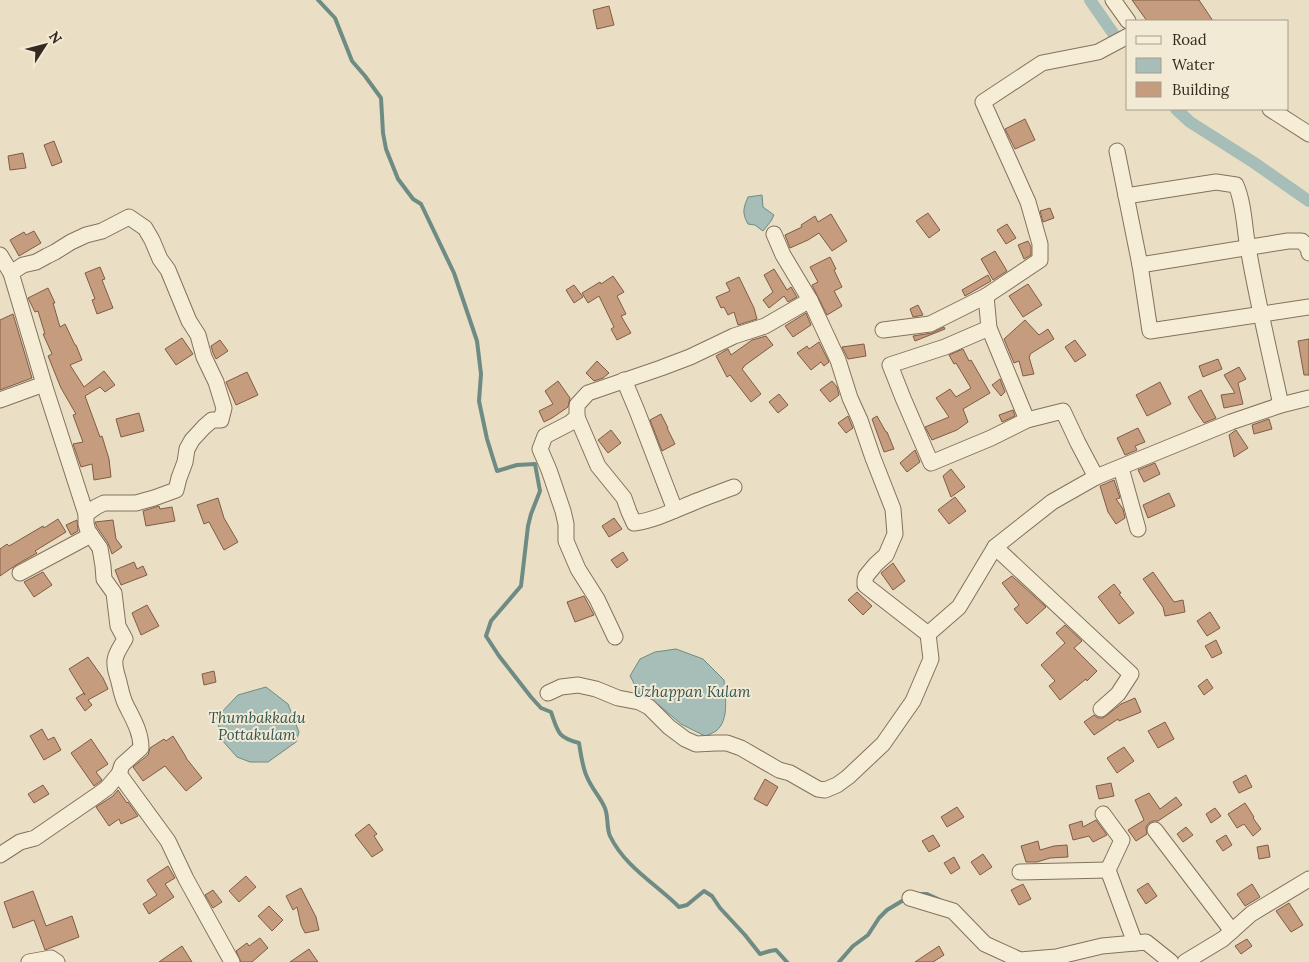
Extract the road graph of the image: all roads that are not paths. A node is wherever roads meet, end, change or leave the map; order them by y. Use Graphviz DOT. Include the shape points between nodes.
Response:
graph roads {
  1 [pos="1113,0"];
  2 [pos="1127,20"];
  3 [pos="1126,37"];
  4 [pos="1272,110"];
  5 [pos="1309,134"];
  6 [pos="1117,151"];
  7 [pos="1126,196"];
  8 [pos="774,234"];
  9 [pos="1248,248"];
  10 [pos="1309,253"];
  11 [pos="0,255"];
  12 [pos="1140,265"];
  13 [pos="11,273"];
  14 [pos="986,296"];
  15 [pos="810,300"];
  16 [pos="1309,308"];
  17 [pos="1260,315"];
  18 [pos="989,328"];
  19 [pos="883,330"];
  20 [pos="624,380"];
  21 [pos="44,384"];
  22 [pos="1309,398"];
  23 [pos="0,400"];
  24 [pos="1281,405"];
  25 [pos="577,417"];
  26 [pos="1027,420"];
  27 [pos="1121,468"];
  28 [pos="1096,477"];
  29 [pos="734,487"];
  30 [pos="675,510"];
  31 [pos="86,514"];
  32 [pos="1138,529"];
  33 [pos="91,535"];
  34 [pos="995,547"];
  35 [pos="20,573"];
  36 [pos="928,634"];
  37 [pos="615,637"];
  38 [pos="548,693"];
  39 [pos="1101,709"];
  40 [pos="119,774"];
  41 [pos="1104,814"];
  42 [pos="1155,830"];
  43 [pos="0,855"];
  44 [pos="1108,870"];
  45 [pos="1020,872"];
  46 [pos="1309,879"];
  47 [pos="910,898"];
  48 [pos="1232,931"];
  49 [pos="1135,943"];
  50 [pos="1187,961"];
  51 [pos="29,962"];
  52 [pos="57,962"];
  53 [pos="232,962"];
  54 [pos="1170,962"];
  1 -- 2 [label="street"];
  3 -- 14 [label="street" via="1098,52 1042,63 983,102 1028,202 1040,244 1040,260"];
  4 -- 5 [label="street"];
  6 -- 7 [label="street"];
  7 -- 9 [label="street" via="1216,182 1236,185"];
  7 -- 12 [label="street"];
  8 -- 15 [label="street"];
  9 -- 10 [label="street" via="1302,241"];
  9 -- 12 [label="street"];
  9 -- 17 [label="street"];
  11 -- 13 [label="street"];
  12 -- 17 [label="street" via="1150,331"];
  13 -- 21 [label="street"];
  13 -- 31 [label="street" via="129,217 145,228 168,270 198,335 220,394 224,408 221,420 212,420 192,440 176,490 136,503 104,503"];
  14 -- 18 [label="street"];
  14 -- 19 [label="street" via="930,324"];
  15 -- 20 [label="street" via="765,326"];
  15 -- 36 [label="street" via="838,360 893,509 895,534 886,555 866,576 865,585"];
  16 -- 17 [label="street"];
  17 -- 24 [label="street"];
  18 -- 26 [label="street"];
  18 -- 26 [label="street" via="890,365 902,398 931,462"];
  20 -- 25 [label="street" via="588,393 577,405"];
  20 -- 30 [label="street"];
  21 -- 23 [label="street"];
  21 -- 31 [label="street"];
  22 -- 24 [label="street"];
  24 -- 27 [label="street" via="1231,422"];
  25 -- 30 [label="street" via="598,466 624,498 634,523"];
  25 -- 37 [label="street" via="545,436 540,449 563,510 566,541"];
  26 -- 28 [label="street" via="1063,411"];
  27 -- 28 [label="street"];
  27 -- 32 [label="street"];
  28 -- 34 [label="street" via="1052,502"];
  29 -- 30 [label="street"];
  31 -- 33 [label="street"];
  33 -- 35 [label="street"];
  33 -- 40 [label="street" via="100,548 104,579 114,593 118,626 125,639 115,659 115,669 122,696 141,739 141,748 122,766"];
  34 -- 36 [label="street" via="959,607"];
  34 -- 39 [label="street" via="1131,674 1118,694"];
  36 -- 38 [label="street" via="930,659 913,701 883,744 848,777 825,790 740,748 716,742 696,744 685,739 639,702 578,684"];
  40 -- 43 [label="street" via="96,796 53,826"];
  40 -- 53 [label="street" via="168,841"];
  41 -- 44 [label="street" via="1122,840"];
  42 -- 48 [label="street"];
  44 -- 45 [label="street"];
  44 -- 49 [label="street"];
  46 -- 48 [label="street" via="1251,914"];
  47 -- 49 [label="street" via="953,911 985,944 1020,960"];
  48 -- 50 [label="street"];
  49 -- 54 [label="street" via="1146,942"];
  51 -- 52 [label="street" via="51,958"];
}
